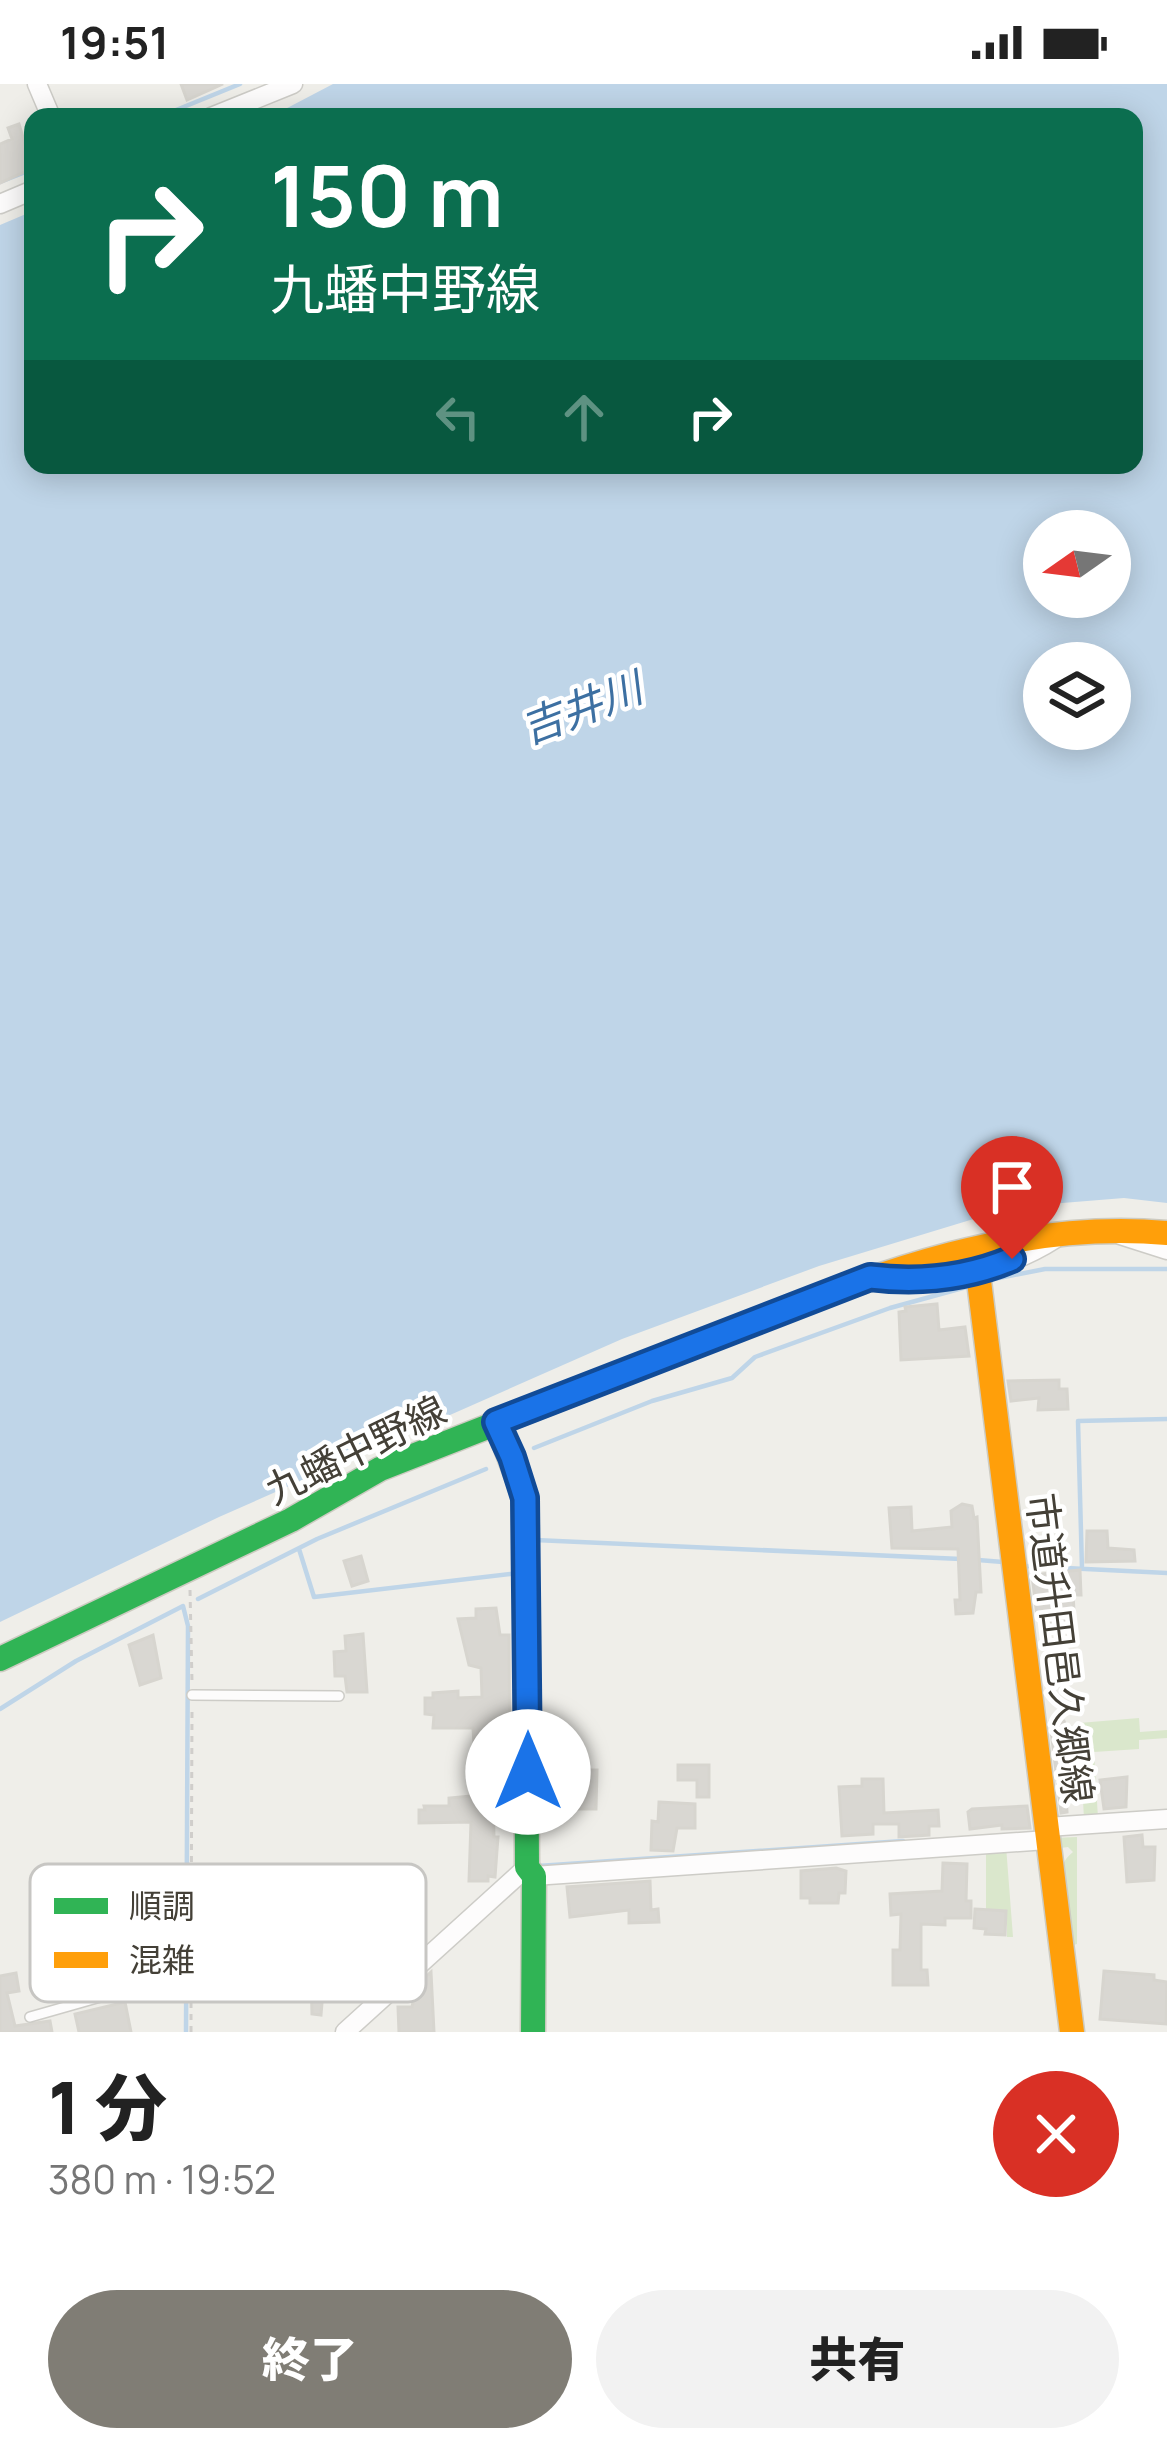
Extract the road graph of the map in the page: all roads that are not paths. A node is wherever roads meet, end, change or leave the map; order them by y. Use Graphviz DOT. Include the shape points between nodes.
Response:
graph roads {
  1 [pos="293,84"];
  2 [pos="233,108"];
  3 [pos="1108,1228"];
  4 [pos="1068,1231"];
  5 [pos="1167,1233"];
  6 [pos="1167,1250"];
  7 [pos="978,1273"];
  8 [pos="870,1277"];
  9 [pos="496,1422"];
  10 [pos="0,1660"];
  11 [pos="192,1695"];
  12 [pos="339,1696"];
  13 [pos="1167,1819"];
  14 [pos="1047,1834"];
  15 [pos="531,1871"];
  16 [pos="426,1962"];
  17 [pos="80,2002"];
  18 [pos="380,2002"];
  19 [pos="30,2017"];
  20 [pos="345,2032"];
  21 [pos="533,2032"];
  22 [pos="1072,2032"];
  1 -- 2 [label="street"];
  3 -- 4 [label="street, 九蟠中野線"];
  3 -- 5 [label="street, 九蟠中野線"];
  3 -- 6 [label="street"];
  4 -- 7 [label="street"];
  4 -- 8 [label="street, 九蟠中野線" via="972,1247"];
  7 -- 8 [label="street"];
  7 -- 14 [label="street, 市道升田邑久郷線"];
  8 -- 9 [label="street, 九蟠中野線"];
  9 -- 10 [label="street, 九蟠中野線" via="380,1469"];
  9 -- 15 [label="street" via="525,1498"];
  11 -- 12 [label="lane"];
  13 -- 14 [label="street"];
  14 -- 15 [label="street"];
  14 -- 22 [label="street, 市道升田邑久郷線"];
  15 -- 16 [label="street"];
  15 -- 21 [label="street"];
  17 -- 19 [label="lane"];
  18 -- 20 [label="street"];
}
